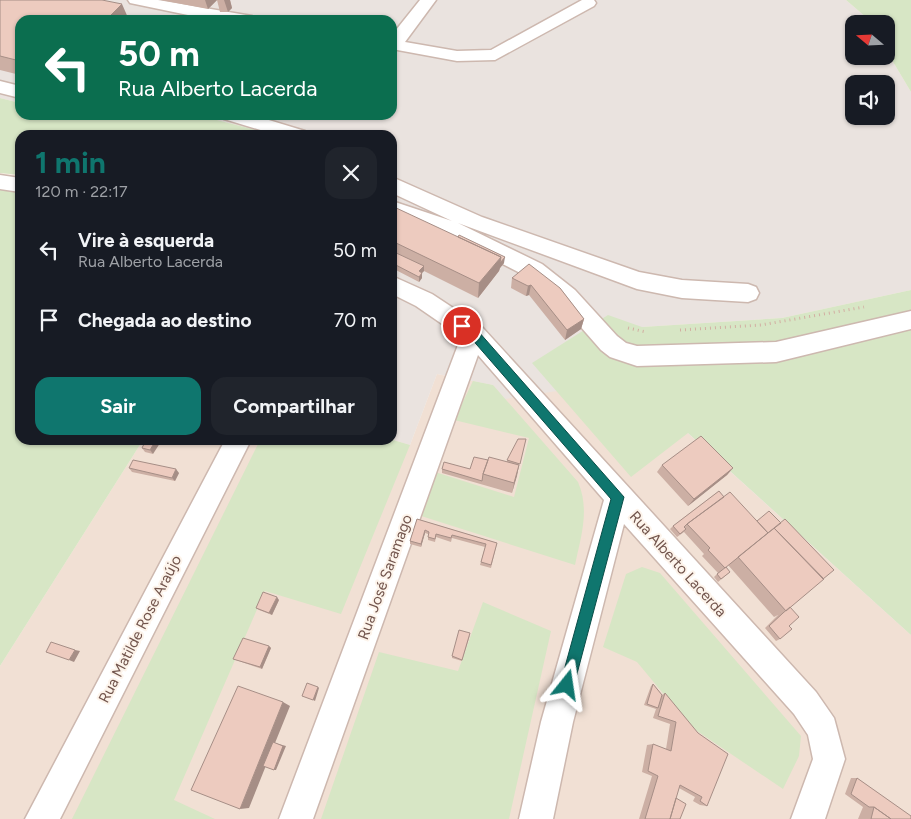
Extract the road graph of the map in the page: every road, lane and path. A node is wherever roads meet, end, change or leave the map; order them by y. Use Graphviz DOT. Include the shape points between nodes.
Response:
graph roads {
  1 [pos="428,0"];
  2 [pos="588,3"];
  3 [pos="132,7"];
  4 [pos="146,15"];
  5 [pos="243,15"];
  6 [pos="397,39"];
  7 [pos="397,45"];
  8 [pos="0,87"];
  9 [pos="15,91"];
  10 [pos="248,120"];
  11 [pos="281,130"];
  12 [pos="0,182"];
  13 [pos="15,184"];
  14 [pos="397,187"];
  15 [pos="397,210"];
  16 [pos="397,286"];
  17 [pos="748,293"];
  18 [pos="867,306"];
  19 [pos="911,320"];
  20 [pos="620,326"];
  21 [pos="676,330"];
  22 [pos="648,332"];
  23 [pos="474,334"];
  24 [pos="235,445"];
  25 [pos="618,497"];
  26 [pos="42,819"];
  27 [pos="296,819"];
  28 [pos="536,819"];
  29 [pos="808,819"];
  1 -- 6 [label="street"];
  2 -- 7 [label="street" via="495,55 481,58 461,56"];
  3 -- 4 [label="street"];
  3 -- 5 [label="street"];
  8 -- 9 [label="street"];
  10 -- 11 [label="street"];
  12 -- 13 [label="street"];
  14 -- 17 [label="street" via="475,222 637,280 682,289"];
  15 -- 19 [label="street" via="447,227 534,270 567,296 609,343 618,350 637,356 776,352"];
  16 -- 23 [label="street, Rua Alberto Lacerda" via="424,300"];
  18 -- 21 [label="path" via="761,325"];
  20 -- 22 [label="path"];
  23 -- 25 [label="street, Rua Alberto Lacerda"];
  23 -- 27 [label="street, Rua José Saramago"];
  24 -- 26 [label="street, Rua Matilde Rose Araújo"];
  25 -- 28 [label="street" via="557,722"];
  25 -- 29 [label="street, Rua Alberto Lacerda" via="805,702 823,729 829,760"];
}
